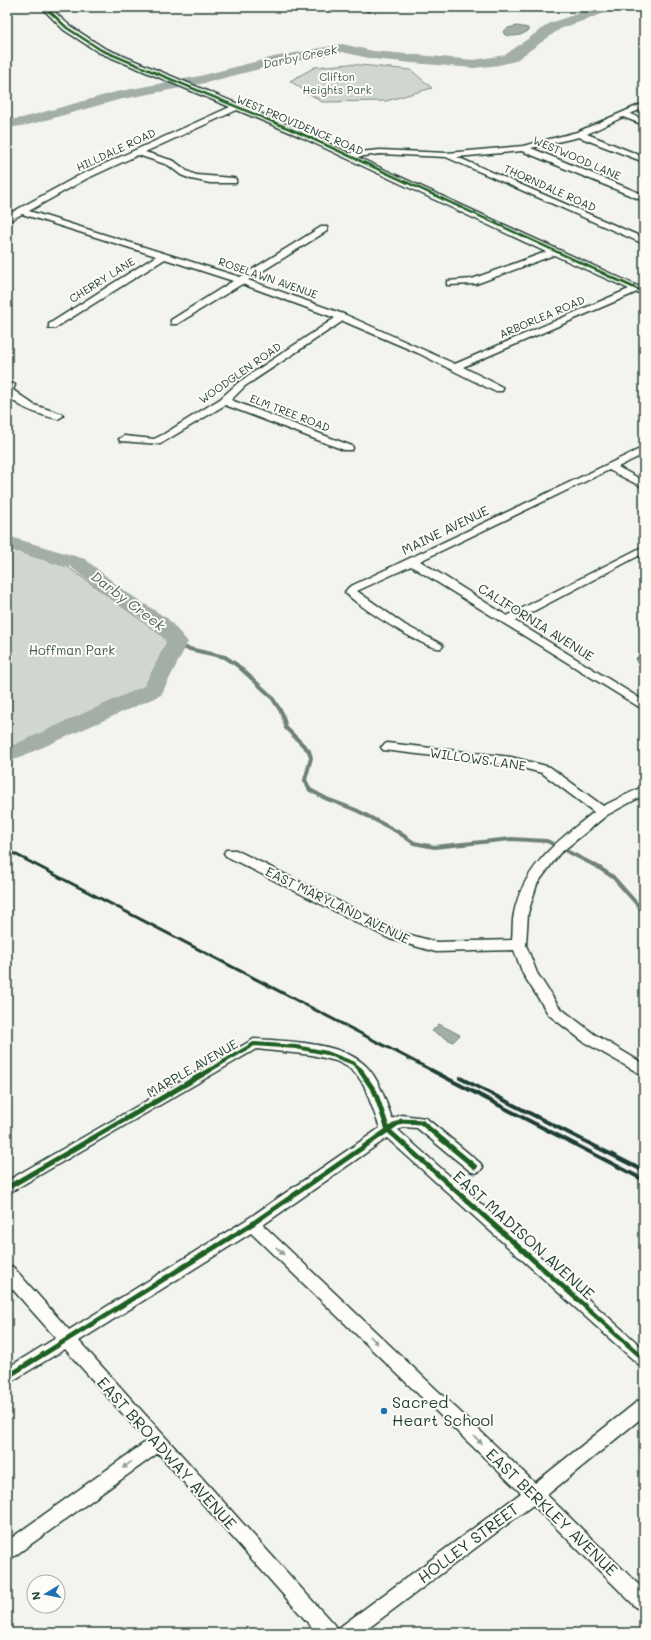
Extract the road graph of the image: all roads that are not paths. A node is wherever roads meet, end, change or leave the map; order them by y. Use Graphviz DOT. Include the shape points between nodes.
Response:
graph roads {
  1 [pos="45,7"];
  2 [pos="644,105"];
  3 [pos="236,107"];
  4 [pos="624,115"];
  5 [pos="644,123"];
  6 [pos="580,134"];
  7 [pos="523,148"];
  8 [pos="138,152"];
  9 [pos="350,155"];
  10 [pos="447,155"];
  11 [pos="644,160"];
  12 [pos="233,181"];
  13 [pos="644,198"];
  14 [pos="21,211"];
  15 [pos="7,219"];
  16 [pos="324,230"];
  17 [pos="644,241"];
  18 [pos="554,252"];
  19 [pos="164,255"];
  20 [pos="240,281"];
  21 [pos="450,283"];
  22 [pos="641,290"];
  23 [pos="343,317"];
  24 [pos="174,322"];
  25 [pos="52,326"];
  26 [pos="456,367"];
  27 [pos="7,383"];
  28 [pos="498,389"];
  29 [pos="224,401"];
  30 [pos="58,416"];
  31 [pos="124,439"];
  32 [pos="348,448"];
  33 [pos="644,450"];
  34 [pos="609,466"];
  35 [pos="644,485"];
  36 [pos="644,549"];
  37 [pos="413,562"];
  38 [pos="508,620"];
  39 [pos="437,646"];
  40 [pos="644,706"];
  41 [pos="387,747"];
  42 [pos="644,790"];
  43 [pos="602,812"];
  44 [pos="231,853"];
  45 [pos="519,946"];
  46 [pos="644,1071"];
  47 [pos="388,1130"];
  48 [pos="475,1167"];
  49 [pos="7,1188"];
  50 [pos="252,1224"];
  51 [pos="7,1272"];
  52 [pos="67,1340"];
  53 [pos="644,1359"];
  54 [pos="7,1377"];
  55 [pos="644,1406"];
  56 [pos="158,1443"];
  57 [pos="534,1494"];
  58 [pos="9,1546"];
  59 [pos="644,1602"];
  60 [pos="328,1633"];
  61 [pos="347,1633"];
  1 -- 3 [label="street, WEST PROVIDENCE ROAD" via="67,28 86,41"];
  2 -- 4 [label="street"];
  3 -- 8 [label="street, HILLDALE ROAD"];
  3 -- 9 [label="street, WEST PROVIDENCE ROAD"];
  4 -- 5 [label="street"];
  4 -- 6 [label="street"];
  6 -- 7 [label="street"];
  6 -- 11 [label="street"];
  7 -- 10 [label="street"];
  7 -- 13 [label="street, WESTWOOD LANE"];
  8 -- 12 [label="street" via="171,163 194,177"];
  8 -- 14 [label="street, HILLDALE ROAD" via="83,177"];
  9 -- 10 [label="street" via="380,152"];
  9 -- 18 [label="street, WEST PROVIDENCE ROAD"];
  10 -- 17 [label="street, THORNDALE ROAD"];
  14 -- 15 [label="street, HILLDALE ROAD"];
  14 -- 19 [label="street, ROSELAWN AVENUE"];
  16 -- 20 [label="street"];
  18 -- 21 [label="street" via="473,282"];
  18 -- 22 [label="street, WEST PROVIDENCE ROAD"];
  19 -- 20 [label="street, ROSELAWN AVENUE"];
  19 -- 25 [label="street, CHERRY LANE"];
  20 -- 23 [label="street, ROSELAWN AVENUE"];
  20 -- 24 [label="street"];
  22 -- 26 [label="street, ARBORLEA ROAD"];
  23 -- 26 [label="street, ROSELAWN AVENUE"];
  23 -- 29 [label="street, WOODGLEN ROAD" via="242,384"];
  26 -- 28 [label="street, ROSELAWN AVENUE"];
  27 -- 30 [label="street" via="10,385 8,390 20,401"];
  29 -- 31 [label="street, WOODGLEN ROAD" via="156,442"];
  29 -- 32 [label="street, ELM TREE ROAD"];
  33 -- 34 [label="street, MAINE AVENUE"];
  34 -- 35 [label="street"];
  34 -- 37 [label="street, MAINE AVENUE"];
  36 -- 38 [label="street"];
  37 -- 38 [label="street, CALIFORNIA AVENUE"];
  37 -- 39 [label="street, MAINE AVENUE" via="351,592 401,627"];
  38 -- 40 [label="street, CALIFORNIA AVENUE"];
  41 -- 43 [label="street, WILLOWS LANE" via="511,761 546,770"];
  42 -- 43 [label="street"];
  43 -- 45 [label="street" via="554,851 531,883 521,913"];
  44 -- 45 [label="street, EAST MARYLAND AVENUE" via="395,936 415,943 436,947"];
  45 -- 46 [label="street" via="530,974 554,1011 589,1038"];
  47 -- 48 [label="street" via="401,1121 421,1122"];
  47 -- 49 [label="street, MARPLE AVENUE" via="377,1098 362,1071 347,1061 298,1047 254,1044"];
  47 -- 50 [label="street"];
  47 -- 53 [label="street, EAST MADISON AVENUE"];
  50 -- 52 [label="street"];
  50 -- 57 [label="street, EAST BERKLEY AVENUE, one-way"];
  51 -- 52 [label="street, EAST BROADWAY AVENUE"];
  52 -- 54 [label="street"];
  52 -- 56 [label="street, EAST BROADWAY AVENUE"];
  55 -- 57 [label="street, HOLLEY STREET"];
  56 -- 58 [label="street, one-way"];
  56 -- 60 [label="street, EAST BROADWAY AVENUE"];
  57 -- 59 [label="street, EAST BERKLEY AVENUE"];
  57 -- 61 [label="street, HOLLEY STREET"];
}
